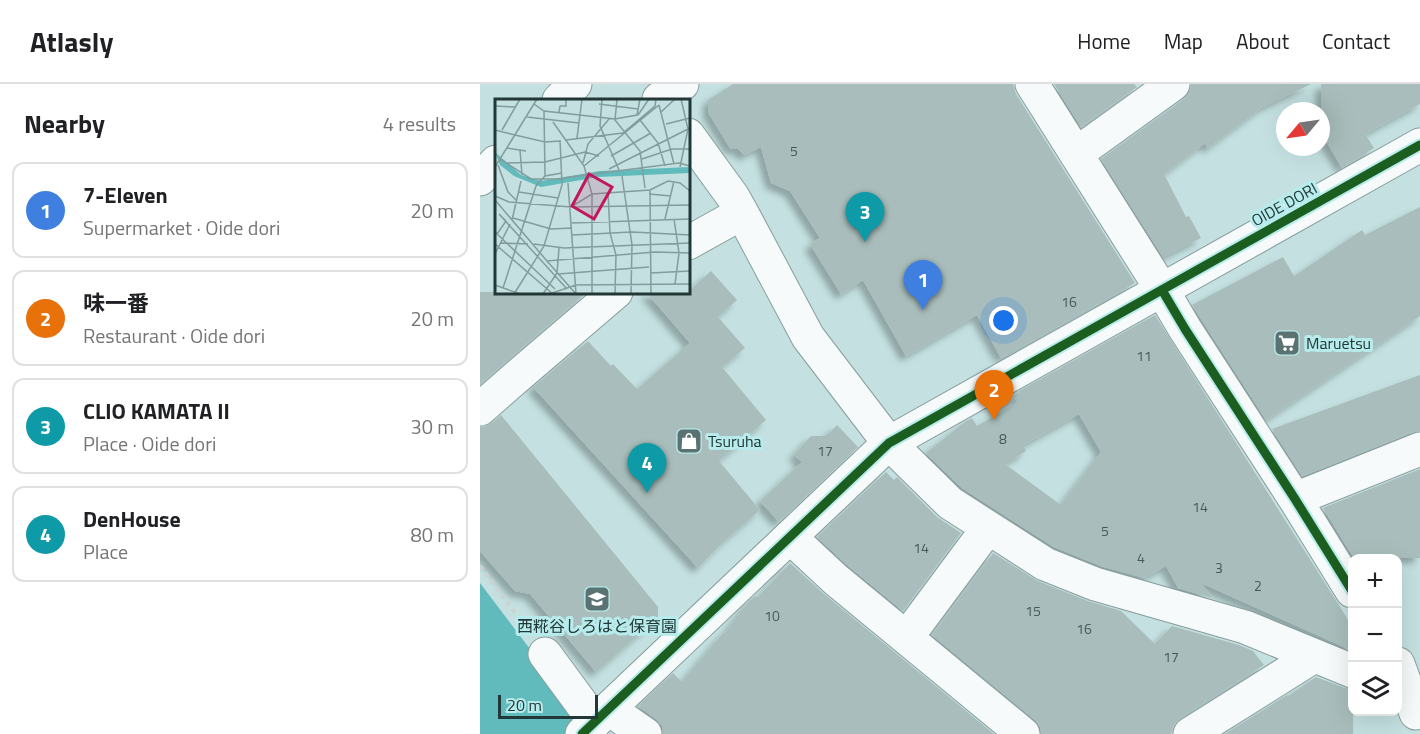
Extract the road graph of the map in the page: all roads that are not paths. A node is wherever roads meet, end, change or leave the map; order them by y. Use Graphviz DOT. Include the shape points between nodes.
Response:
graph roads {
  1 [pos="575,84"];
  2 [pos="1032,84"];
  3 [pos="1173,84"];
  4 [pos="560,99"];
  5 [pos="690,138"];
  6 [pos="1420,145"];
  7 [pos="1076,154"];
  8 [pos="495,163"];
  9 [pos="480,179"];
  10 [pos="742,213"];
  11 [pos="690,242"];
  12 [pos="1162,290"];
  13 [pos="614,294"];
  14 [pos="480,409"];
  15 [pos="889,443"];
  16 [pos="1420,449"];
  17 [pos="1295,499"];
  18 [pos="988,528"];
  19 [pos="790,537"];
  20 [pos="1348,583"];
  21 [pos="907,637"];
  22 [pos="545,654"];
  23 [pos="1314,656"];
  24 [pos="1348,669"];
  25 [pos="1402,678"];
  26 [pos="1411,710"];
  27 [pos="594,723"];
  28 [pos="645,734"];
  29 [pos="1023,734"];
  30 [pos="1190,734"];
  1 -- 4 [label="street"];
  2 -- 7 [label="street"];
  3 -- 7 [label="street"];
  5 -- 10 [label="street"];
  6 -- 12 [label="street, OIDE DORI"];
  7 -- 12 [label="street"];
  8 -- 9 [label="street"];
  10 -- 11 [label="street"];
  10 -- 15 [label="street" via="808,337"];
  12 -- 15 [label="street, OIDE DORI"];
  12 -- 17 [label="street"];
  13 -- 14 [label="street"];
  15 -- 18 [label="street" via="950,503"];
  15 -- 19 [label="street, OIDE DORI"];
  16 -- 17 [label="street"];
  17 -- 20 [label="street"];
  18 -- 21 [label="street"];
  18 -- 23 [label="street" via="1045,564 1085,580 1245,627"];
  19 -- 21 [label="street"];
  19 -- 27 [label="street, OIDE DORI"];
  21 -- 29 [label="street"];
  22 -- 27 [label="street"];
  23 -- 24 [label="street"];
  23 -- 30 [label="street"];
  25 -- 26 [label="street"];
  27 -- 28 [label="street"];
}
